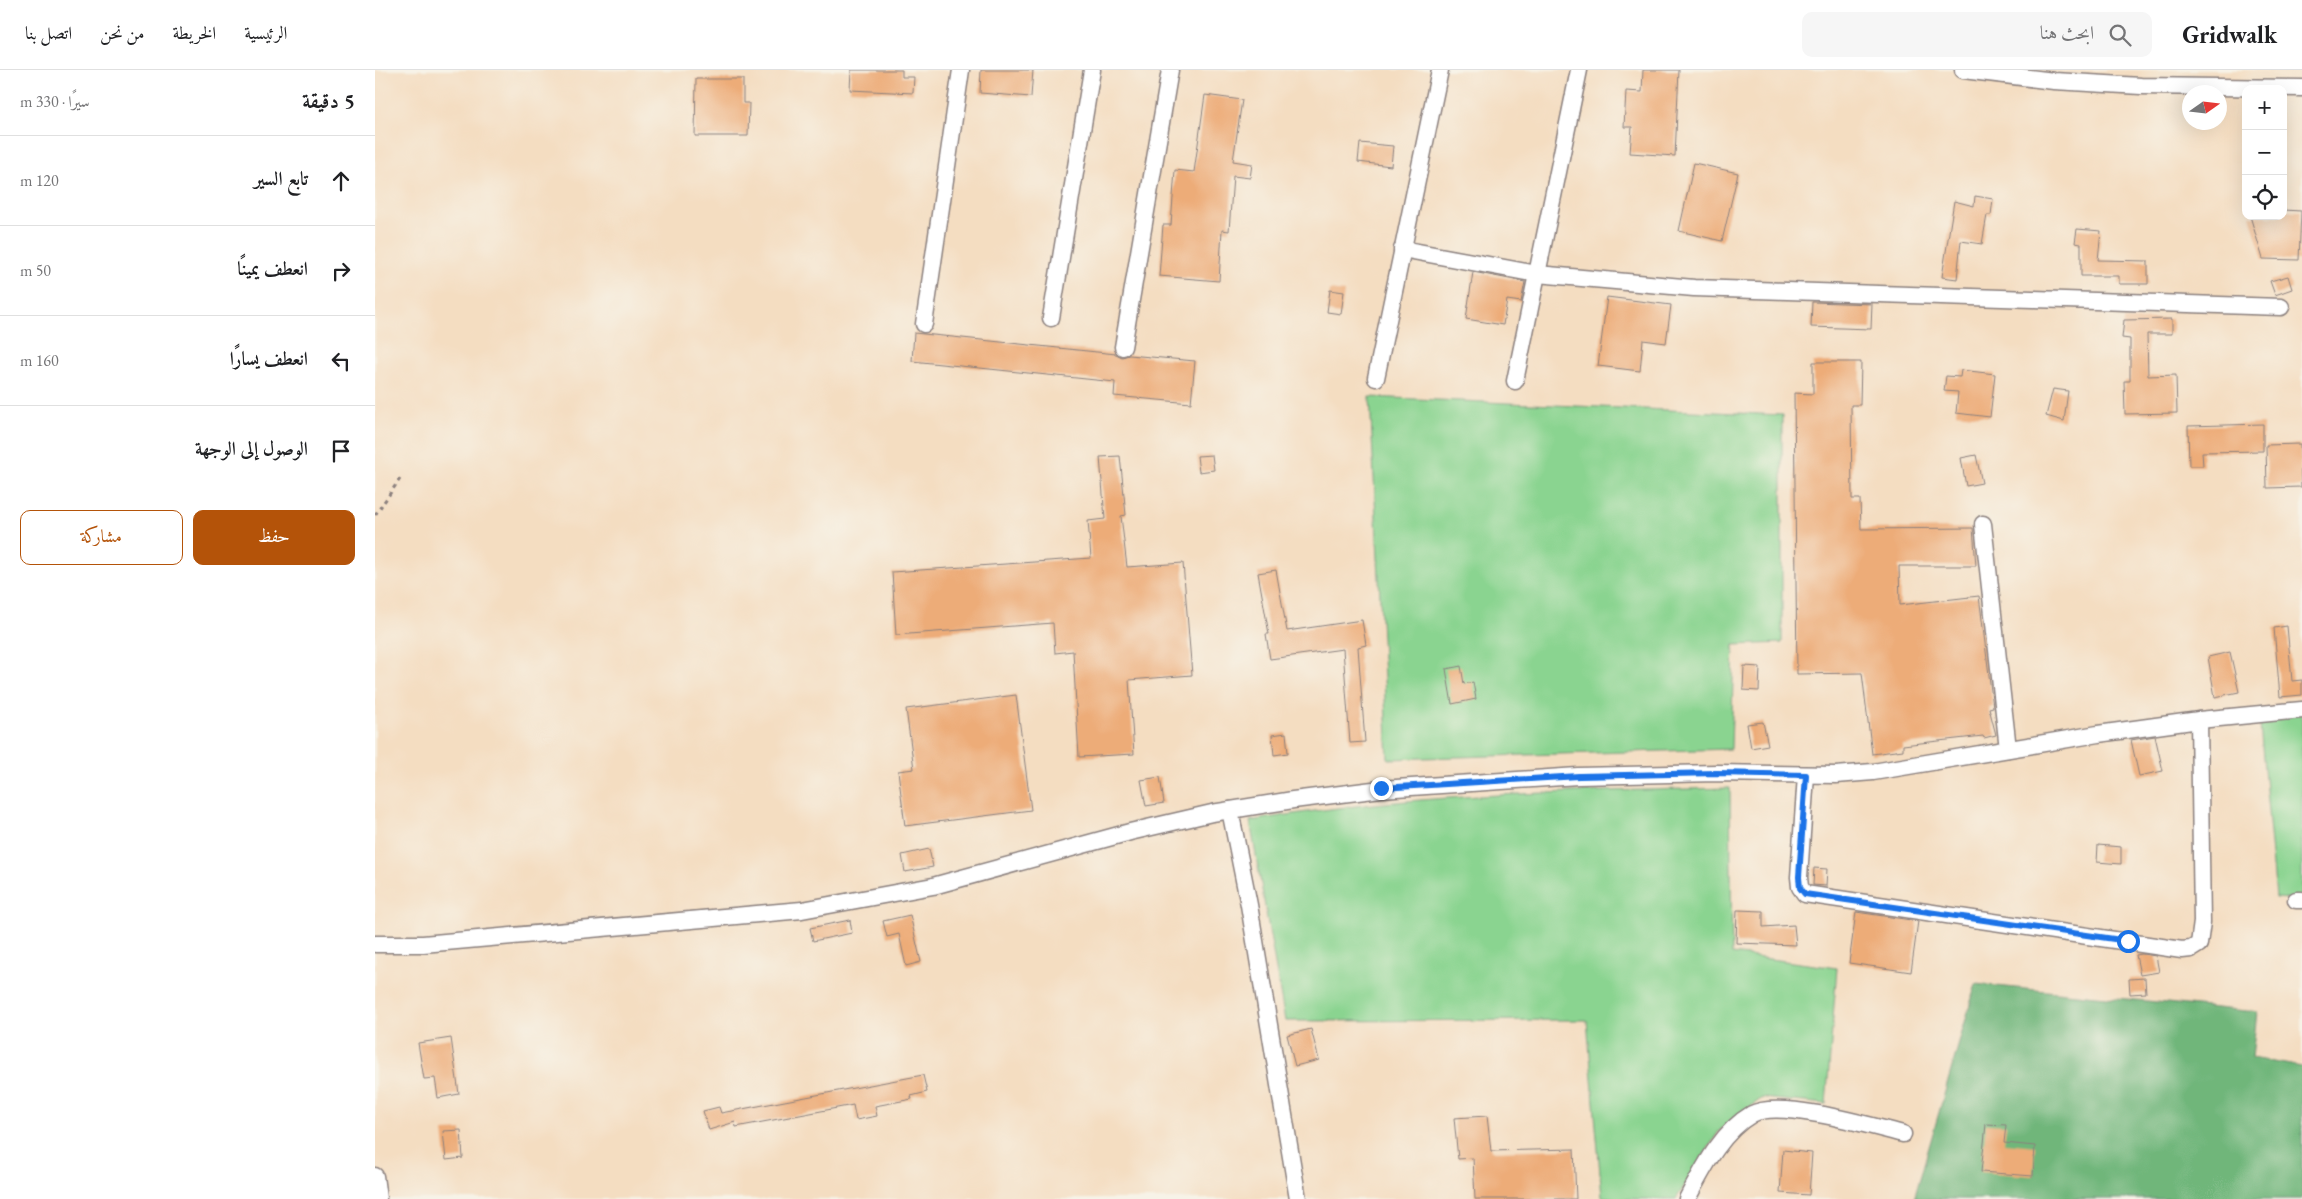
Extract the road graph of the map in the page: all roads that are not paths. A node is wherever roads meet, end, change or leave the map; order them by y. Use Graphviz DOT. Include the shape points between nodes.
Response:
graph roads {
  1 [pos="961,70"];
  2 [pos="1092,70"];
  3 [pos="1170,70"];
  4 [pos="1440,70"];
  5 [pos="1579,70"];
  6 [pos="1963,70"];
  7 [pos="2302,88"];
  8 [pos="1402,249"];
  9 [pos="1537,274"];
  10 [pos="2281,307"];
  11 [pos="1051,318"];
  12 [pos="924,324"];
  13 [pos="1123,347"];
  14 [pos="1376,378"];
  15 [pos="1515,381"];
  16 [pos="1983,524"];
  17 [pos="2302,710"];
  18 [pos="2199,720"];
  19 [pos="2009,749"];
  20 [pos="1806,775"];
  21 [pos="1230,810"];
  22 [pos="375,944"];
  23 [pos="1903,1134"];
  24 [pos="375,1176"];
  25 [pos="378,1199"];
  26 [pos="1298,1199"];
  27 [pos="1687,1199"];
  1 -- 12 [label="street"];
  2 -- 11 [label="street"];
  3 -- 13 [label="street"];
  4 -- 8 [label="street"];
  5 -- 9 [label="street"];
  6 -- 7 [label="street" via="2053,81 2141,86"];
  8 -- 9 [label="street"];
  8 -- 14 [label="street"];
  9 -- 10 [label="street" via="1694,288"];
  9 -- 15 [label="street"];
  16 -- 19 [label="street"];
  17 -- 18 [label="street"];
  18 -- 19 [label="street"];
  18 -- 20 [label="street" via="2201,937 2199,944 2191,949 1805,894 1800,888 1799,877"];
  19 -- 20 [label="street" via="1873,772"];
  20 -- 21 [label="street" via="1579,776 1381,788"];
  21 -- 22 [label="street" via="1130,832 933,886 802,910 423,944"];
  21 -- 26 [label="street" via="1249,904"];
  23 -- 27 [label="street" via="1835,1118 1767,1109 1752,1114 1732,1132 1710,1157"];
  24 -- 25 [label="street"];
}
